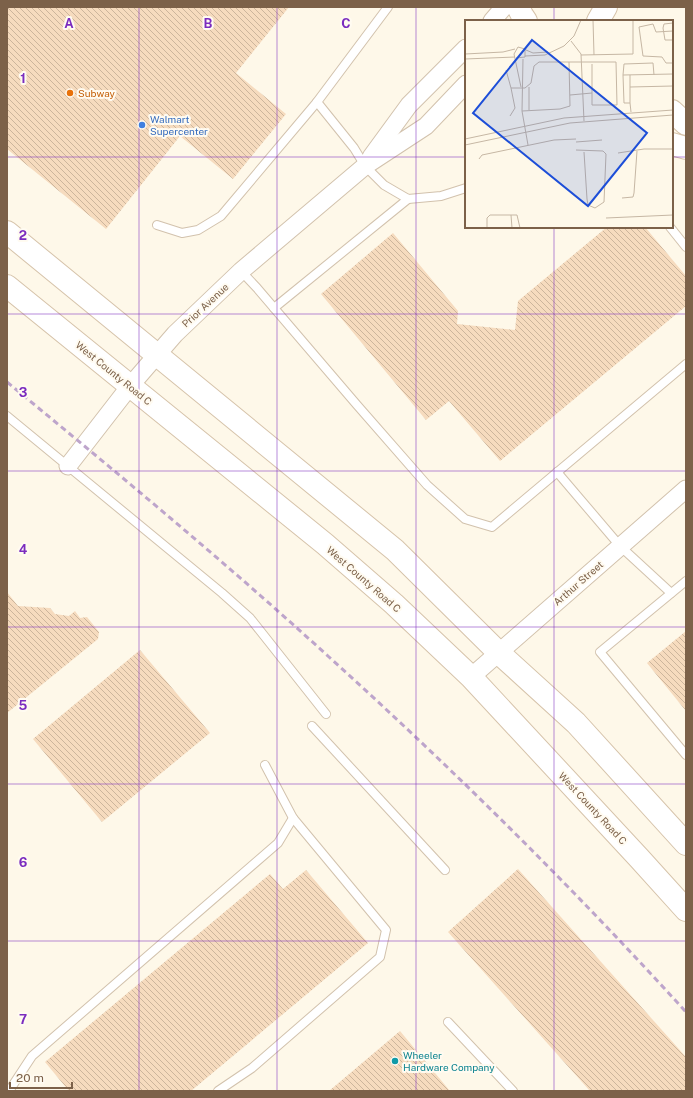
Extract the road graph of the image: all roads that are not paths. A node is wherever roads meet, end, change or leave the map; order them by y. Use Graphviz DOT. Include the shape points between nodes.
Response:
graph roads {
  1 [pos="388,7"];
  2 [pos="504,7"];
  3 [pos="518,7"];
  4 [pos="493,20"];
  5 [pos="525,20"];
  6 [pos="465,49"];
  7 [pos="465,85"];
  8 [pos="317,102"];
  9 [pos="673,112"];
  10 [pos="686,124"];
  11 [pos="673,144"];
  12 [pos="686,148"];
  13 [pos="365,166"];
  14 [pos="465,188"];
  15 [pos="408,198"];
  16 [pos="157,225"];
  17 [pos="671,228"];
  18 [pos="7,232"];
  19 [pos="686,247"];
  20 [pos="241,272"];
  21 [pos="7,286"];
  22 [pos="274,308"];
  23 [pos="156,355"];
  24 [pos="686,364"];
  25 [pos="130,386"];
  26 [pos="7,416"];
  27 [pos="68,466"];
  28 [pos="557,472"];
  29 [pos="686,488"];
  30 [pos="620,546"];
  31 [pos="686,581"];
  32 [pos="671,593"];
  33 [pos="499,653"];
  34 [pos="471,677"];
  35 [pos="326,714"];
  36 [pos="312,726"];
  37 [pos="686,756"];
  38 [pos="265,765"];
  39 [pos="293,818"];
  40 [pos="686,844"];
  41 [pos="445,870"];
  42 [pos="686,910"];
  43 [pos="448,1022"];
  44 [pos="9,1091"];
  45 [pos="218,1091"];
  46 [pos="513,1091"];
  1 -- 8 [label="lane"];
  2 -- 4 [label="street"];
  3 -- 5 [label="main road"];
  6 -- 13 [label="street, Prior Avenue" via="409,105"];
  7 -- 13 [label="street, Prior Avenue" via="426,126"];
  8 -- 13 [label="lane"];
  8 -- 16 [label="lane" via="221,216 198,230 182,233"];
  9 -- 10 [label="main road"];
  11 -- 12 [label="main road"];
  13 -- 15 [label="lane" via="384,185"];
  13 -- 20 [label="street, Prior Avenue"];
  14 -- 15 [label="lane" via="441,196"];
  15 -- 22 [label="lane"];
  17 -- 19 [label="lane"];
  18 -- 23 [label="main road"];
  20 -- 22 [label="lane"];
  20 -- 23 [label="street, Prior Avenue"];
  21 -- 25 [label="main road, West County Road C"];
  22 -- 28 [label="lane" via="427,485 465,519 492,526"];
  23 -- 25 [label="street, Prior Avenue"];
  23 -- 33 [label="main road" via="395,550"];
  24 -- 28 [label="lane"];
  25 -- 27 [label="street, Prior Avenue"];
  25 -- 34 [label="main road, West County Road C" via="325,544 394,604"];
  26 -- 27 [label="lane"];
  27 -- 35 [label="lane" via="250,618"];
  28 -- 30 [label="lane"];
  29 -- 30 [label="street, Arthur Street"];
  30 -- 32 [label="lane"];
  30 -- 33 [label="street, Arthur Street"];
  31 -- 32 [label="lane"];
  32 -- 37 [label="lane" via="600,652"];
  33 -- 34 [label="street, Arthur Street"];
  33 -- 40 [label="main road" via="576,723"];
  34 -- 42 [label="main road, West County Road C"];
  36 -- 41 [label="lane"];
  38 -- 39 [label="lane"];
  39 -- 44 [label="lane" via="278,843 32,1056"];
  39 -- 45 [label="lane" via="386,930 380,957 252,1068"];
  43 -- 46 [label="lane"];
}
